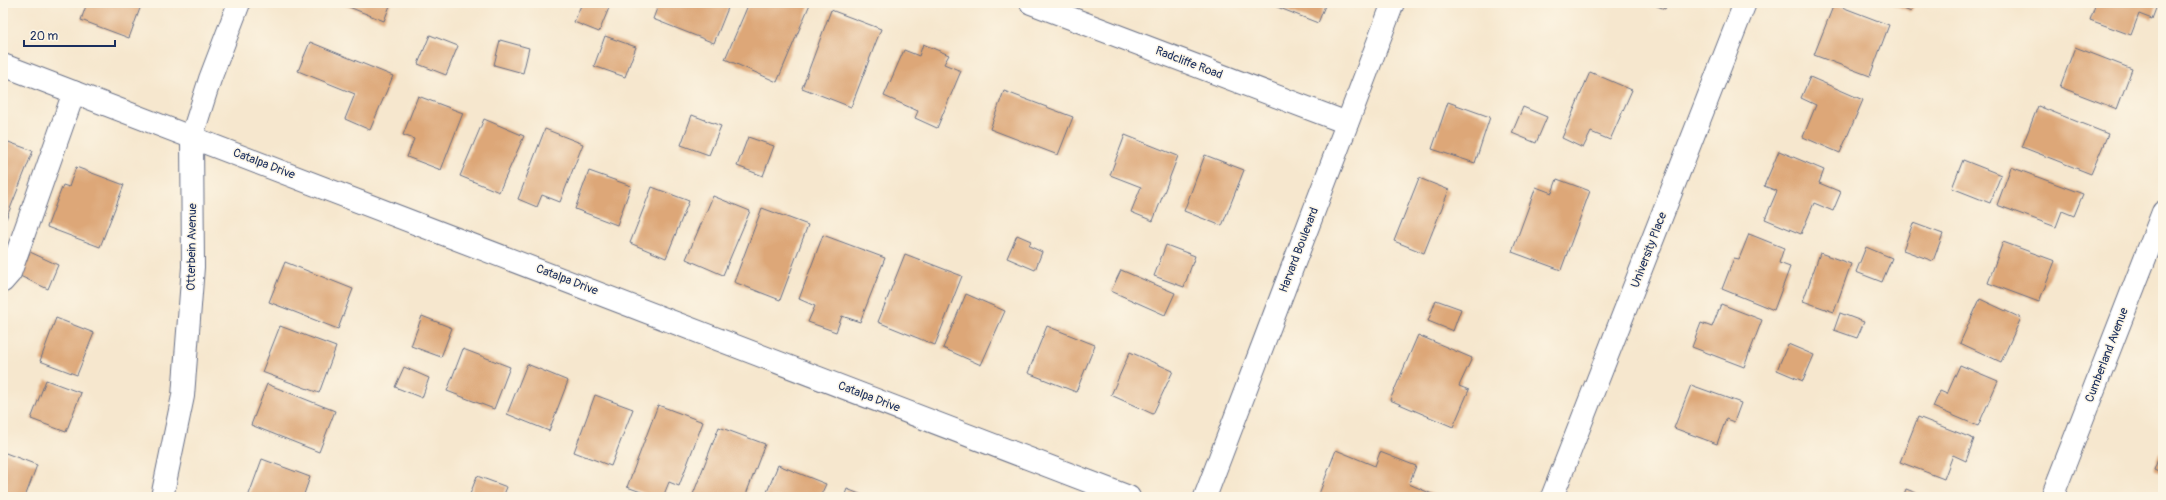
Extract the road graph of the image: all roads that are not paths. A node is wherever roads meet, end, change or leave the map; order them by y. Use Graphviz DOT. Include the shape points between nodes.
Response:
graph roads {
  1 [pos="239,3"];
  2 [pos="1031,3"];
  3 [pos="1393,3"];
  4 [pos="1745,3"];
  5 [pos="3,65"];
  6 [pos="74,92"];
  7 [pos="1347,123"];
  8 [pos="192,136"];
  9 [pos="2163,212"];
  10 [pos="3,281"];
  11 [pos="162,497"];
  12 [pos="1130,497"];
  13 [pos="1205,497"];
  14 [pos="1552,497"];
  15 [pos="2052,497"];
  1 -- 8 [label="street, Otterbein Avenue" via="210,79"];
  2 -- 7 [label="street, Radcliffe Road"];
  3 -- 7 [label="street, Harvard Boulevard"];
  4 -- 14 [label="street, University Place"];
  5 -- 6 [label="street, Catalpa Drive"];
  6 -- 8 [label="street, Catalpa Drive"];
  6 -- 10 [label="street" via="10,273"];
  7 -- 13 [label="street, Harvard Boulevard"];
  8 -- 11 [label="street, Otterbein Avenue" via="192,282 183,396"];
  8 -- 12 [label="street, Catalpa Drive"];
  9 -- 15 [label="street, Cumberland Avenue"];
}
